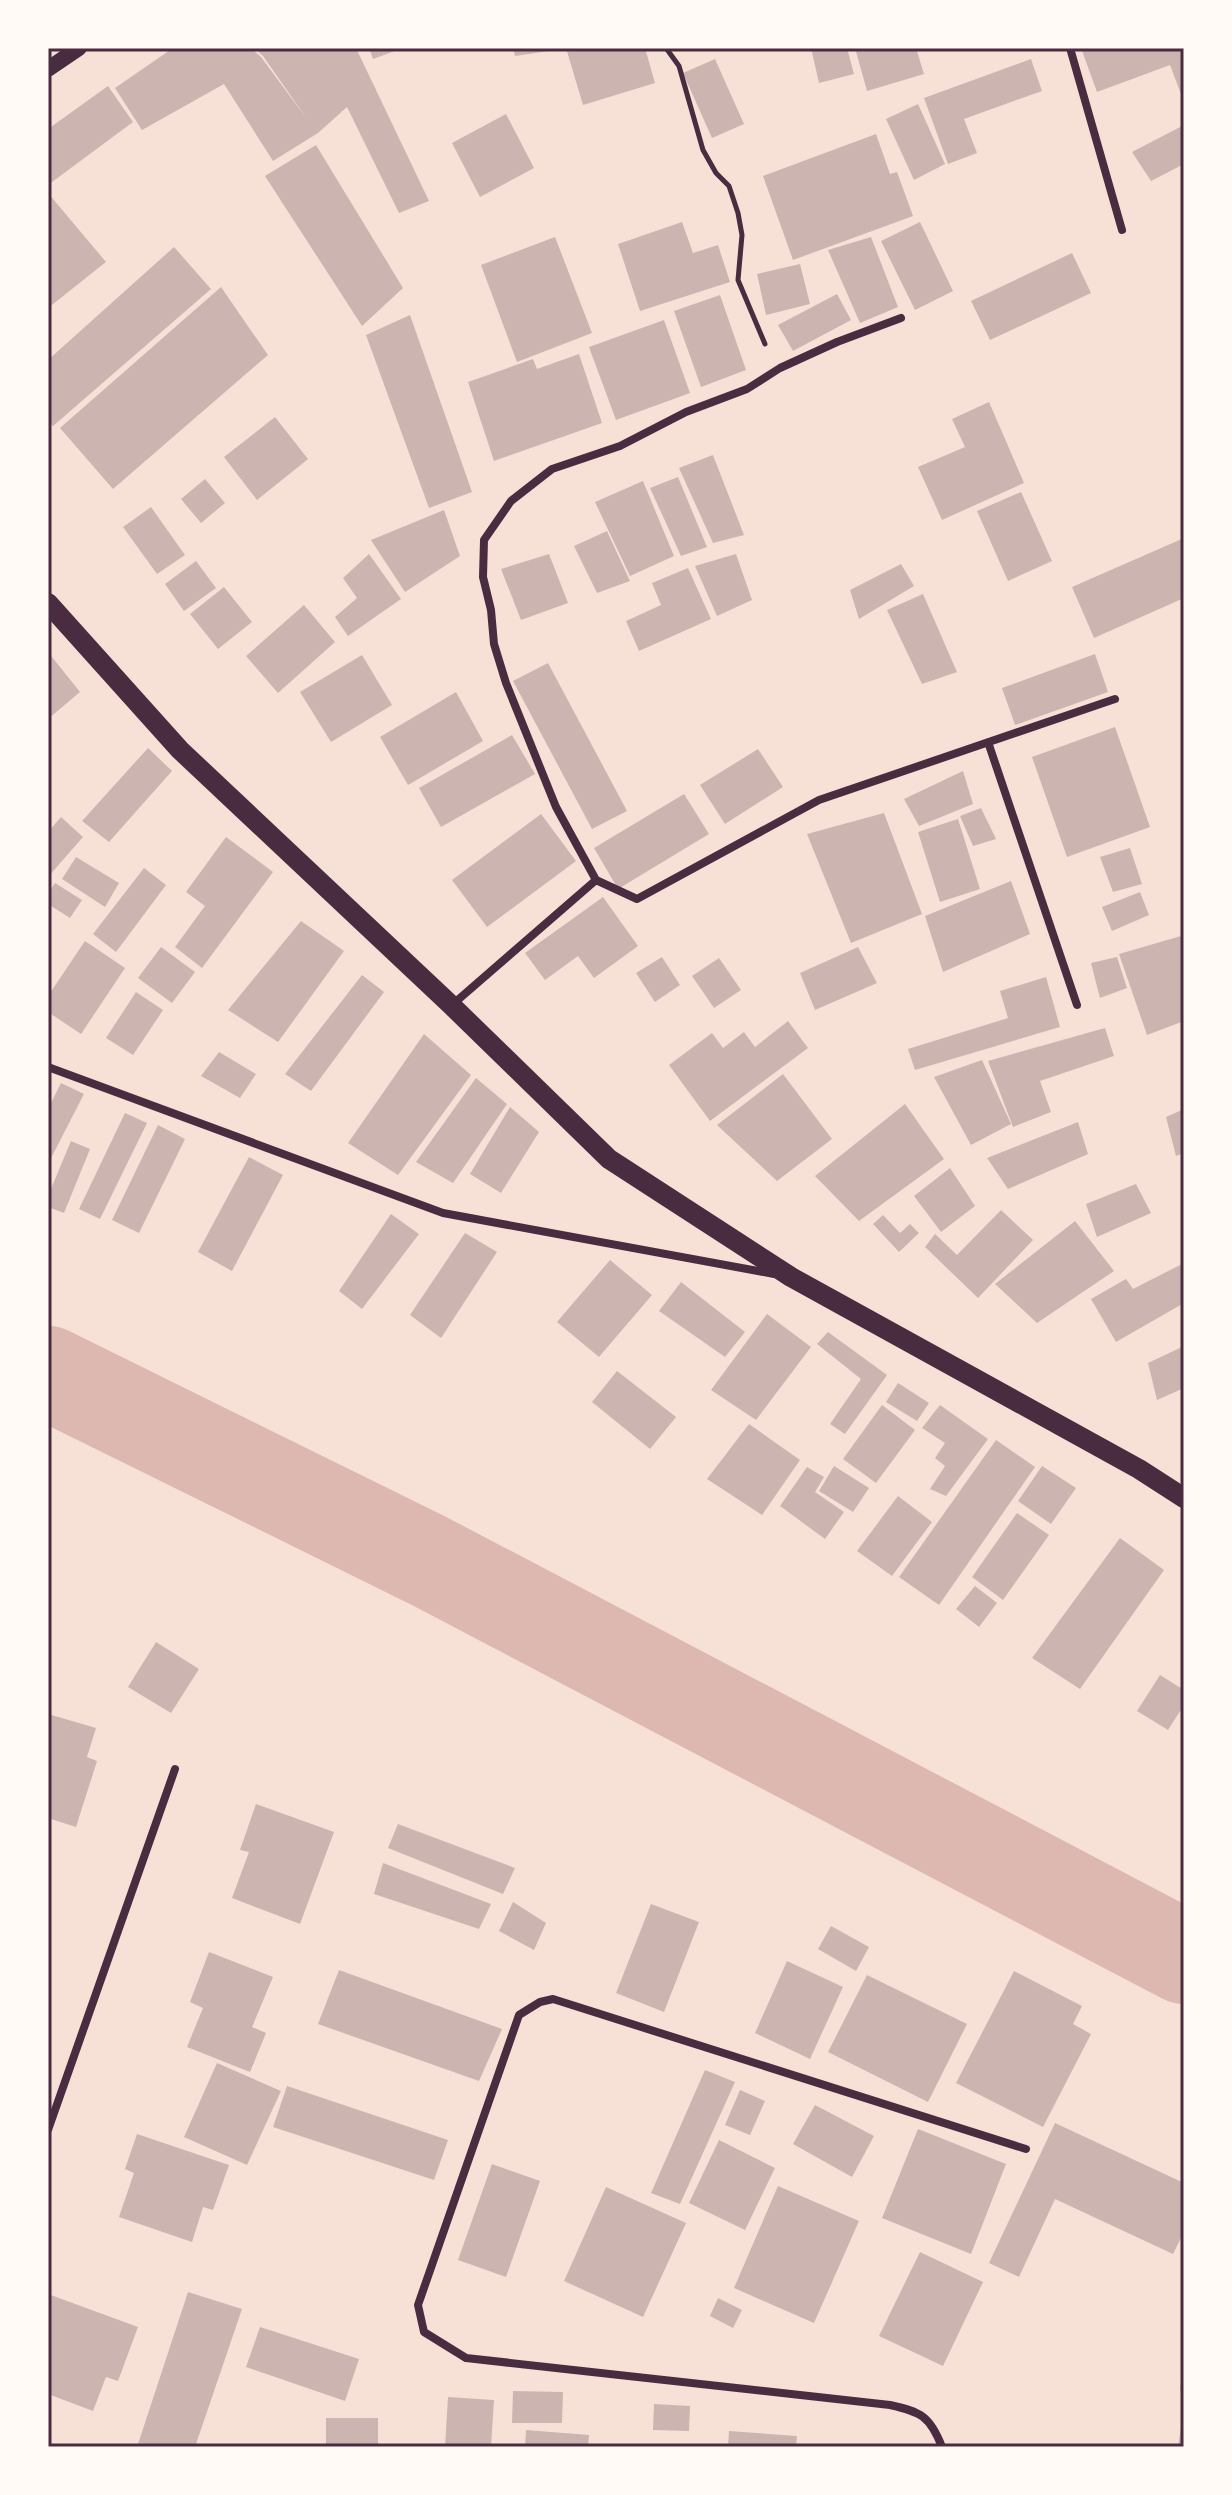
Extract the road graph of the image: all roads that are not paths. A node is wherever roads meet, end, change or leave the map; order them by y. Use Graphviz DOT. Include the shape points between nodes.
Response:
graph roads {
  1 [pos="79,48"];
  2 [pos="1070,48"];
  3 [pos="48,69"];
  4 [pos="1122,230"];
  5 [pos="901,318"];
  6 [pos="48,603"];
  7 [pos="1115,699"];
  8 [pos="988,742"];
  9 [pos="596,880"];
  10 [pos="451,1005"];
  11 [pos="1077,1005"];
  12 [pos="48,1067"];
  13 [pos="791,1277"];
  14 [pos="1184,1498"];
  15 [pos="175,1769"];
  16 [pos="48,2130"];
  17 [pos="1026,2149"];
  18 [pos="942,2447"];
  1 -- 3 [label="main road"];
  2 -- 4 [label="street"];
  5 -- 9 [label="street" via="837,342 620,446 552,469 511,501 484,540 483,577 506,683 556,807"];
  6 -- 10 [label="main road" via="180,750"];
  7 -- 8 [label="street"];
  8 -- 9 [label="street" via="819,800 637,899"];
  8 -- 11 [label="street"];
  9 -- 10 [label="street"];
  10 -- 13 [label="main road" via="609,1159"];
  12 -- 13 [label="street" via="443,1213"];
  13 -- 14 [label="main road"];
  15 -- 16 [label="street"];
  17 -- 18 [label="street" via="553,1999 540,2002 519,2015 418,2305 424,2332 466,2358 890,2405 919,2412"];
}
